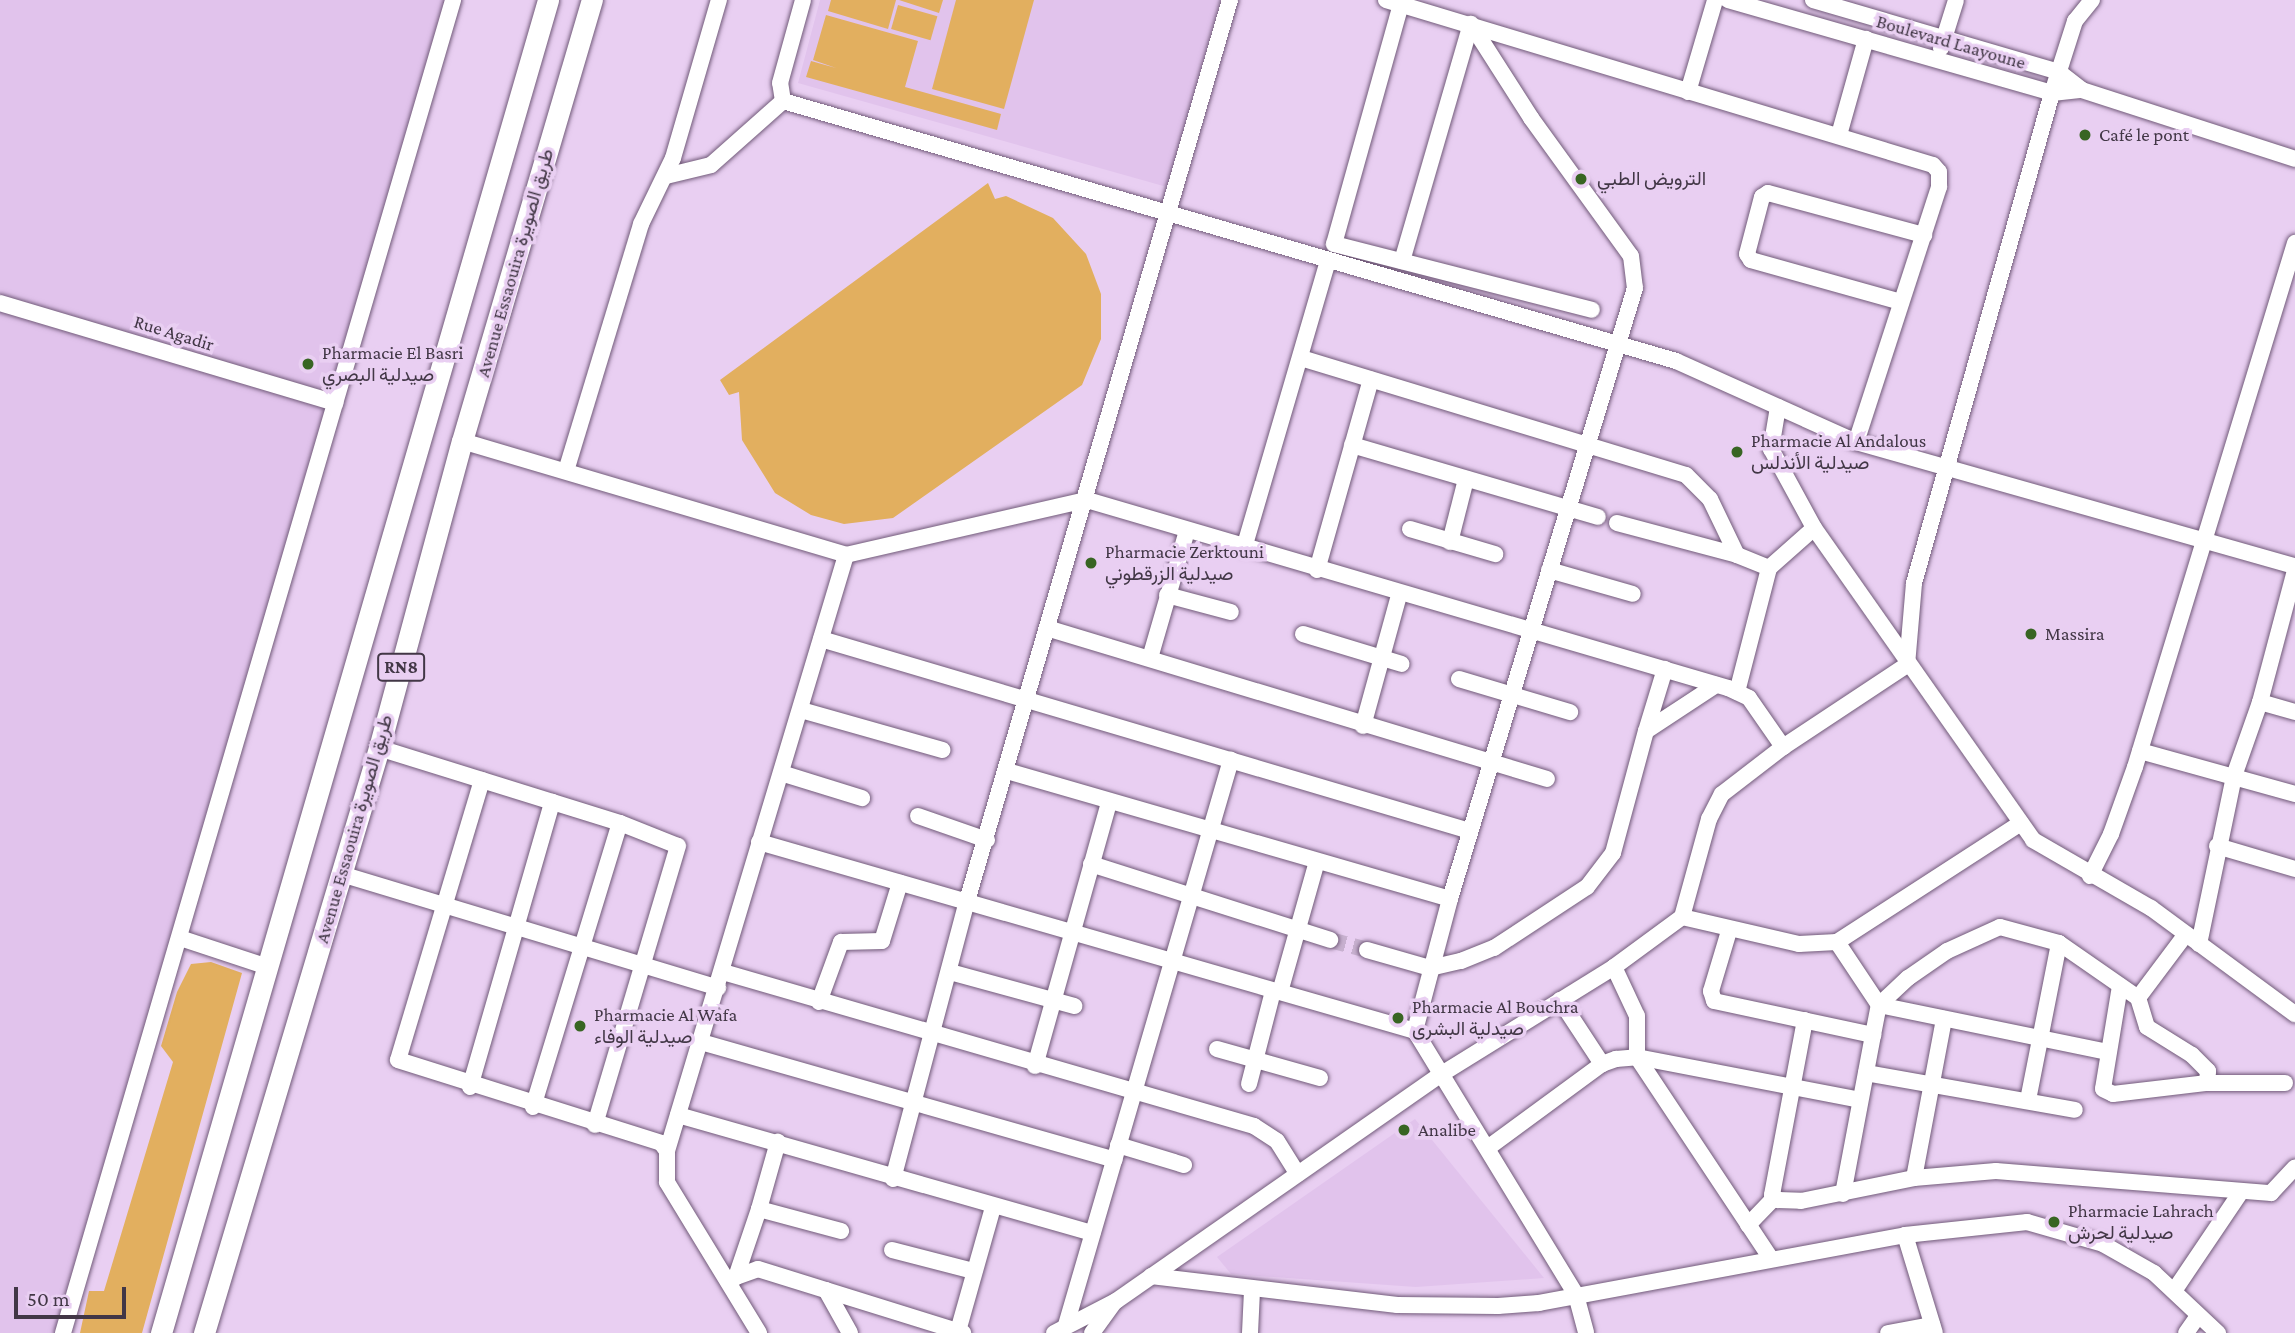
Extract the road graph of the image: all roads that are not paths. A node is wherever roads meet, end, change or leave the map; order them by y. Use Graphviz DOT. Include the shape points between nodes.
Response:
graph roads {
  1 [pos="453,0"];
  2 [pos="548,0"];
  3 [pos="592,0"];
  4 [pos="719,0"];
  5 [pos="803,0"];
  6 [pos="1230,0"];
  7 [pos="1455,0"];
  8 [pos="1715,0"];
  9 [pos="1728,0"];
  10 [pos="1813,0"];
  11 [pos="1956,0"];
  12 [pos="2092,0"];
  13 [pos="1393,2"];
  14 [pos="1450,17"];
  15 [pos="1471,24"];
  16 [pos="1944,38"];
  17 [pos="1866,39"];
  18 [pos="1938,61"];
  19 [pos="2059,72"];
  20 [pos="2082,90"];
  21 [pos="1688,92"];
  22 [pos="2052,93"];
  23 [pos="783,101"];
  24 [pos="1839,135"];
  25 [pos="2295,159"];
  26 [pos="666,176"];
  27 [pos="1168,214"];
  28 [pos="1924,235"];
  29 [pos="2295,243"];
  30 [pos="1328,260"];
  31 [pos="1402,261"];
  32 [pos="1901,302"];
  33 [pos="0,303"];
  34 [pos="1592,310"];
  35 [pos="1616,344"];
  36 [pos="1301,358"];
  37 [pos="1371,379"];
  38 [pos="335,402"];
  39 [pos="1778,407"];
  40 [pos="462,441"];
  41 [pos="1856,442"];
  42 [pos="1352,445"];
  43 [pos="1586,445"];
  44 [pos="1945,469"];
  45 [pos="566,471"];
  46 [pos="1466,479"];
  47 [pos="1087,500"];
  48 [pos="1567,509"];
  49 [pos="1598,517"];
  50 [pos="1616,523"];
  51 [pos="1814,528"];
  52 [pos="1410,529"];
  53 [pos="1187,531"];
  54 [pos="2201,540"];
  55 [pos="1450,542"];
  56 [pos="1244,548"];
  57 [pos="1495,554"];
  58 [pos="846,555"];
  59 [pos="1737,555"];
  60 [pos="1769,568"];
  61 [pos="2295,568"];
  62 [pos="1317,570"];
  63 [pos="1549,570"];
  64 [pos="1633,594"];
  65 [pos="1167,595"];
  66 [pos="1399,595"];
  67 [pos="1231,612"];
  68 [pos="1050,629"];
  69 [pos="1532,631"];
  70 [pos="1303,634"];
  71 [pos="821,639"];
  72 [pos="1150,658"];
  73 [pos="1381,659"];
  74 [pos="1402,664"];
  75 [pos="1907,665"];
  76 [pos="1665,669"];
  77 [pos="1459,679"];
  78 [pos="1716,685"];
  79 [pos="1737,692"];
  80 [pos="1514,694"];
  81 [pos="1029,698"];
  82 [pos="2260,702"];
  83 [pos="801,710"];
  84 [pos="1570,712"];
  85 [pos="2295,712"];
  86 [pos="1363,726"];
  87 [pos="1646,731"];
  88 [pos="1783,747"];
  89 [pos="379,748"];
  90 [pos="942,750"];
  91 [pos="2140,751"];
  92 [pos="1231,760"];
  93 [pos="1492,762"];
  94 [pos="1007,771"];
  95 [pos="781,773"];
  96 [pos="2234,776"];
  97 [pos="1547,779"];
  98 [pos="482,780"];
  99 [pos="2295,794"];
  100 [pos="862,797"];
  101 [pos="552,802"];
  102 [pos="1109,802"];
  103 [pos="918,816"];
  104 [pos="620,823"];
  105 [pos="2021,823"];
  106 [pos="1210,830"];
  107 [pos="1470,831"];
  108 [pos="987,840"];
  109 [pos="759,842"];
  110 [pos="2217,846"];
  111 [pos="1317,861"];
  112 [pos="1091,864"];
  113 [pos="2295,869"];
  114 [pos="341,874"];
  115 [pos="2090,876"];
  116 [pos="900,883"];
  117 [pos="1193,897"];
  118 [pos="1450,899"];
  119 [pos="967,901"];
  120 [pos="442,905"];
  121 [pos="1682,917"];
  122 [pos="519,928"];
  123 [pos="1298,931"];
  124 [pos="1729,931"];
  125 [pos="1072,933"];
  126 [pos="180,938"];
  127 [pos="2192,939"];
  128 [pos="1330,940"];
  129 [pos="1837,942"];
  130 [pos="2059,943"];
  131 [pos="584,947"];
  132 [pos="1367,950"];
  133 [pos="1172,962"];
  134 [pos="643,966"];
  135 [pos="268,967"];
  136 [pos="1614,967"];
  137 [pos="1430,968"];
  138 [pos="950,972"];
  139 [pos="720,980"];
  140 [pos="2120,986"];
  141 [pos="1277,991"];
  142 [pos="2295,994"];
  143 [pos="2138,999"];
  144 [pos="1560,1000"];
  145 [pos="1054,1001"];
  146 [pos="819,1002"];
  147 [pos="1878,1005"];
  148 [pos="1074,1006"];
  149 [pos="2292,1012"];
  150 [pos="1944,1019"];
  151 [pos="1805,1020"];
  152 [pos="1415,1031"];
  153 [pos="931,1034"];
  154 [pos="1873,1035"];
  155 [pos="2043,1037"];
  156 [pos="701,1042"];
  157 [pos="1217,1049"];
  158 [pos="2108,1052"];
  159 [pos="1637,1057"];
  160 [pos="1256,1060"];
  161 [pos="1602,1064"];
  162 [pos="1035,1066"];
  163 [pos="1866,1073"];
  164 [pos="1440,1075"];
  165 [pos="1320,1078"];
  166 [pos="2207,1083"];
  167 [pos="2285,1083"];
  168 [pos="1249,1084"];
  169 [pos="1932,1085"];
  170 [pos="1791,1086"];
  171 [pos="470,1087"];
  172 [pos="1134,1092"];
  173 [pos="1860,1100"];
  174 [pos="2028,1100"];
  175 [pos="912,1103"];
  176 [pos="533,1107"];
  177 [pos="2076,1110"];
  178 [pos="678,1115"];
  179 [pos="595,1125"];
  180 [pos="778,1142"];
  181 [pos="1489,1147"];
  182 [pos="667,1151"];
  183 [pos="1116,1152"];
  184 [pos="1184,1165"];
  185 [pos="2295,1167"];
  186 [pos="1298,1174"];
  187 [pos="1914,1178"];
  188 [pos="892,1179"];
  189 [pos="2240,1193"];
  190 [pos="1843,1194"];
  191 [pos="1774,1198"];
  192 [pos="993,1207"];
  193 [pos="759,1209"];
  194 [pos="1748,1225"];
  195 [pos="841,1231"];
  196 [pos="1093,1233"];
  197 [pos="1905,1235"];
  198 [pos="892,1250"];
  199 [pos="1771,1259"];
  200 [pos="974,1271"];
  201 [pos="1151,1276"];
  202 [pos="732,1279"];
  203 [pos="826,1290"];
  204 [pos="1252,1290"];
  205 [pos="2174,1291"];
  206 [pos="1576,1295"];
  207 [pos="1116,1301"];
  208 [pos="2198,1316"];
  209 [pos="1060,1329"];
  210 [pos="1933,1329"];
  211 [pos="960,1332"];
  212 [pos="63,1333"];
  213 [pos="161,1333"];
  214 [pos="204,1333"];
  215 [pos="759,1333"];
  216 [pos="850,1333"];
  217 [pos="1092,1333"];
  218 [pos="1250,1333"];
  219 [pos="1586,1333"];
  220 [pos="1888,1333"];
  221 [pos="2186,1333"];
  222 [pos="2218,1333"];
  1 -- 38 [label="street"];
  2 -- 135 [label="main road, RN8"];
  3 -- 40 [label="main road, Avenue Essaouira طريق الصويرة / RN8"];
  4 -- 26 [label="street"];
  5 -- 23 [label="street" via="780,83"];
  6 -- 27 [label="street"];
  7 -- 14 [label="street"];
  8 -- 21 [label="street"];
  9 -- 17 [label="street, Boulevard Laayoune"];
  10 -- 16 [label="street, Boulevard Laayoune"];
  11 -- 16 [label="street"];
  12 -- 19 [label="street" via="2075,21"];
  13 -- 14 [label="street"];
  13 -- 31 [label="street" via="1334,244"];
  14 -- 15 [label="street"];
  15 -- 21 [label="street"];
  15 -- 31 [label="street"];
  15 -- 35 [label="street" via="1531,118 1631,256 1635,288"];
  16 -- 18 [label="street"];
  16 -- 19 [label="street, Boulevard Laayoune"];
  17 -- 18 [label="street, Boulevard Laayoune"];
  17 -- 24 [label="street"];
  18 -- 22 [label="street, Boulevard Laayoune"];
  19 -- 20 [label="street, Boulevard Laayoune"];
  19 -- 22 [label="street"];
  20 -- 22 [label="street, Boulevard Laayoune"];
  20 -- 25 [label="street, Boulevard Laayoune"];
  21 -- 24 [label="street"];
  22 -- 44 [label="street"];
  23 -- 26 [label="street" via="711,165"];
  23 -- 27 [label="street"];
  24 -- 28 [label="street" via="1933,165 1940,178"];
  26 -- 45 [label="street" via="641,224"];
  27 -- 30 [label="street"];
  27 -- 47 [label="street"];
  28 -- 32 [label="street"];
  28 -- 32 [label="street" via="1768,193 1762,197 1747,254 1751,260"];
  29 -- 54 [label="street"];
  30 -- 35 [label="street"];
  30 -- 36 [label="street"];
  31 -- 34 [label="street"];
  32 -- 41 [label="street"];
  33 -- 38 [label="street, Rue Agadir"];
  35 -- 39 [label="street" via="1707,372"];
  35 -- 43 [label="street"];
  36 -- 37 [label="street"];
  36 -- 56 [label="street"];
  37 -- 42 [label="street"];
  37 -- 43 [label="street"];
  38 -- 126 [label="street"];
  39 -- 41 [label="street"];
  39 -- 51 [label="street" via="1771,449"];
  40 -- 45 [label="street"];
  40 -- 89 [label="main road, Avenue Essaouira طريق الصويرة / RN8"];
  41 -- 44 [label="street"];
  42 -- 46 [label="street"];
  42 -- 62 [label="street"];
  43 -- 48 [label="street"];
  43 -- 59 [label="street" via="1686,475 1710,499"];
  44 -- 54 [label="street"];
  44 -- 75 [label="street" via="1914,583"];
  45 -- 58 [label="street"];
  46 -- 48 [label="street"];
  46 -- 55 [label="street"];
  47 -- 53 [label="street"];
  47 -- 58 [label="street"];
  47 -- 68 [label="street"];
  48 -- 49 [label="street"];
  48 -- 63 [label="street"];
  50 -- 59 [label="street"];
  51 -- 60 [label="street"];
  51 -- 75 [label="street"];
  52 -- 55 [label="street"];
  53 -- 56 [label="street"];
  53 -- 65 [label="street"];
  54 -- 61 [label="street"];
  54 -- 91 [label="street"];
  55 -- 57 [label="street"];
  56 -- 62 [label="street"];
  58 -- 71 [label="street"];
  59 -- 60 [label="street"];
  60 -- 79 [label="street"];
  61 -- 82 [label="street"];
  62 -- 66 [label="street"];
  63 -- 64 [label="street"];
  63 -- 69 [label="street"];
  65 -- 67 [label="street"];
  65 -- 72 [label="street"];
  66 -- 69 [label="street"];
  66 -- 73 [label="street"];
  68 -- 72 [label="street"];
  68 -- 81 [label="street"];
  69 -- 76 [label="street"];
  69 -- 80 [label="street"];
  70 -- 73 [label="street"];
  71 -- 81 [label="street"];
  71 -- 83 [label="street"];
  72 -- 86 [label="street"];
  73 -- 74 [label="street"];
  73 -- 86 [label="street"];
  75 -- 88 [label="street"];
  75 -- 105 [label="street"];
  76 -- 78 [label="street"];
  76 -- 87 [label="street"];
  77 -- 80 [label="street"];
  78 -- 79 [label="street"];
  78 -- 87 [label="street"];
  79 -- 88 [label="street" via="1759,709"];
  80 -- 84 [label="street"];
  80 -- 93 [label="street"];
  81 -- 92 [label="street"];
  81 -- 94 [label="street"];
  82 -- 85 [label="street"];
  82 -- 96 [label="street"];
  83 -- 90 [label="street"];
  83 -- 95 [label="street"];
  86 -- 93 [label="street"];
  87 -- 137 [label="street" via="1613,853 1587,887 1494,948"];
  88 -- 121 [label="street" via="1739,778 1718,801"];
  89 -- 98 [label="street"];
  89 -- 114 [label="main road, Avenue Essaouira طريق الصويرة / RN8"];
  91 -- 96 [label="street"];
  91 -- 115 [label="street" via="2111,834"];
  92 -- 106 [label="street"];
  92 -- 107 [label="street"];
  93 -- 97 [label="street"];
  93 -- 107 [label="street"];
  94 -- 102 [label="street"];
  94 -- 108 [label="street"];
  95 -- 100 [label="street"];
  95 -- 109 [label="street"];
  96 -- 99 [label="street"];
  96 -- 110 [label="street"];
  98 -- 101 [label="street"];
  98 -- 120 [label="street"];
  101 -- 104 [label="street"];
  101 -- 122 [label="street"];
  102 -- 106 [label="street"];
  102 -- 112 [label="street"];
  103 -- 108 [label="street"];
  104 -- 131 [label="street"];
  104 -- 134 [label="street" via="678,846"];
  105 -- 115 [label="street" via="2041,847"];
  105 -- 129 [label="street"];
  106 -- 111 [label="street"];
  106 -- 117 [label="street"];
  107 -- 118 [label="street"];
  108 -- 119 [label="street"];
  109 -- 116 [label="street"];
  109 -- 139 [label="street"];
  110 -- 113 [label="street"];
  110 -- 127 [label="street"];
  111 -- 118 [label="street"];
  111 -- 123 [label="street"];
  112 -- 117 [label="street"];
  112 -- 125 [label="street"];
  114 -- 120 [label="street"];
  114 -- 214 [label="main road, Avenue Essaouira طريق الصويرة / RN8"];
  115 -- 127 [label="street" via="2151,908"];
  116 -- 119 [label="street"];
  116 -- 146 [label="street" via="883,941 841,942"];
  117 -- 123 [label="street"];
  117 -- 133 [label="street"];
  118 -- 137 [label="street"];
  119 -- 125 [label="street"];
  119 -- 138 [label="street"];
  120 -- 122 [label="street"];
  120 -- 171 [label="street" via="397,1055 402,1065"];
  121 -- 124 [label="street"];
  121 -- 136 [label="street"];
  122 -- 131 [label="street"];
  122 -- 171 [label="street"];
  123 -- 128 [label="street"];
  123 -- 141 [label="street"];
  124 -- 129 [label="street" via="1799,944"];
  124 -- 151 [label="street" via="1711,991 1714,1001"];
  125 -- 133 [label="street"];
  125 -- 145 [label="street"];
  126 -- 135 [label="street"];
  126 -- 212 [label="street"];
  127 -- 143 [label="street"];
  127 -- 149 [label="street"];
  129 -- 147 [label="street"];
  130 -- 140 [label="street"];
  130 -- 147 [label="street" via="2000,927 1933,959"];
  130 -- 155 [label="street"];
  131 -- 134 [label="street"];
  131 -- 176 [label="street"];
  132 -- 137 [label="street"];
  133 -- 141 [label="street"];
  133 -- 172 [label="street"];
  134 -- 139 [label="street"];
  134 -- 179 [label="street"];
  135 -- 213 [label="main road, RN8"];
  136 -- 144 [label="street"];
  136 -- 159 [label="street" via="1637,1016"];
  137 -- 152 [label="street"];
  138 -- 145 [label="street"];
  138 -- 153 [label="street"];
  139 -- 146 [label="street"];
  139 -- 156 [label="street"];
  140 -- 143 [label="street"];
  140 -- 158 [label="street"];
  141 -- 152 [label="street"];
  141 -- 160 [label="street"];
  142 -- 149 [label="street"];
  143 -- 166 [label="street" via="2147,1027 2192,1055 2208,1071"];
  144 -- 161 [label="street"];
  144 -- 164 [label="street"];
  145 -- 148 [label="street"];
  145 -- 162 [label="street"];
  146 -- 153 [label="street"];
  147 -- 150 [label="street"];
  147 -- 154 [label="street"];
  150 -- 155 [label="street"];
  150 -- 169 [label="street"];
  151 -- 154 [label="street"];
  151 -- 170 [label="street"];
  152 -- 164 [label="street"];
  153 -- 162 [label="street"];
  153 -- 175 [label="street"];
  154 -- 163 [label="street"];
  155 -- 158 [label="street"];
  155 -- 174 [label="street"];
  156 -- 175 [label="street"];
  156 -- 178 [label="street"];
  157 -- 160 [label="street"];
  158 -- 166 [label="street" via="2101,1083 2106,1092"];
  159 -- 161 [label="street"];
  159 -- 170 [label="street"];
  159 -- 194 [label="street"];
  160 -- 165 [label="street"];
  160 -- 168 [label="street"];
  161 -- 181 [label="street"];
  162 -- 172 [label="street"];
  163 -- 169 [label="street"];
  163 -- 173 [label="street"];
  164 -- 181 [label="street"];
  164 -- 186 [label="street"];
  166 -- 167 [label="street"];
  169 -- 174 [label="street"];
  169 -- 187 [label="street"];
  170 -- 173 [label="street"];
  170 -- 191 [label="street"];
  171 -- 176 [label="street"];
  172 -- 183 [label="street"];
  172 -- 186 [label="street" via="1261,1129 1277,1142"];
  173 -- 190 [label="street"];
  174 -- 177 [label="street"];
  175 -- 183 [label="street"];
  175 -- 188 [label="street"];
  176 -- 179 [label="street"];
  178 -- 180 [label="street"];
  178 -- 182 [label="street"];
  179 -- 182 [label="street" via="661,1143"];
  180 -- 188 [label="street"];
  180 -- 193 [label="street"];
  181 -- 206 [label="street"];
  182 -- 202 [label="street" via="667,1182"];
  183 -- 184 [label="street"];
  183 -- 196 [label="street"];
  185 -- 189 [label="street" via="2271,1193"];
  186 -- 201 [label="street"];
  187 -- 189 [label="street" via="2018,1171"];
  187 -- 190 [label="street"];
  188 -- 192 [label="street"];
  189 -- 205 [label="street"];
  190 -- 191 [label="street" via="1801,1201"];
  191 -- 194 [label="street"];
  192 -- 196 [label="street"];
  192 -- 200 [label="street"];
  193 -- 195 [label="street"];
  193 -- 202 [label="street"];
  194 -- 199 [label="street"];
  196 -- 209 [label="street"];
  197 -- 199 [label="street"];
  197 -- 205 [label="street" via="1996,1222 2057,1228 2103,1244 2154,1273"];
  197 -- 210 [label="street"];
  198 -- 200 [label="street"];
  199 -- 206 [label="street"];
  200 -- 211 [label="street"];
  201 -- 204 [label="street"];
  201 -- 207 [label="street"];
  202 -- 203 [label="street" via="758,1269"];
  202 -- 215 [label="street"];
  203 -- 211 [label="street"];
  203 -- 216 [label="street"];
  204 -- 206 [label="street" via="1443,1308 1539,1303"];
  204 -- 218 [label="street"];
  205 -- 208 [label="street"];
  206 -- 219 [label="street"];
  207 -- 209 [label="street"];
  207 -- 217 [label="street"];
  208 -- 221 [label="street"];
  208 -- 222 [label="street"];
  210 -- 220 [label="street"];
}
